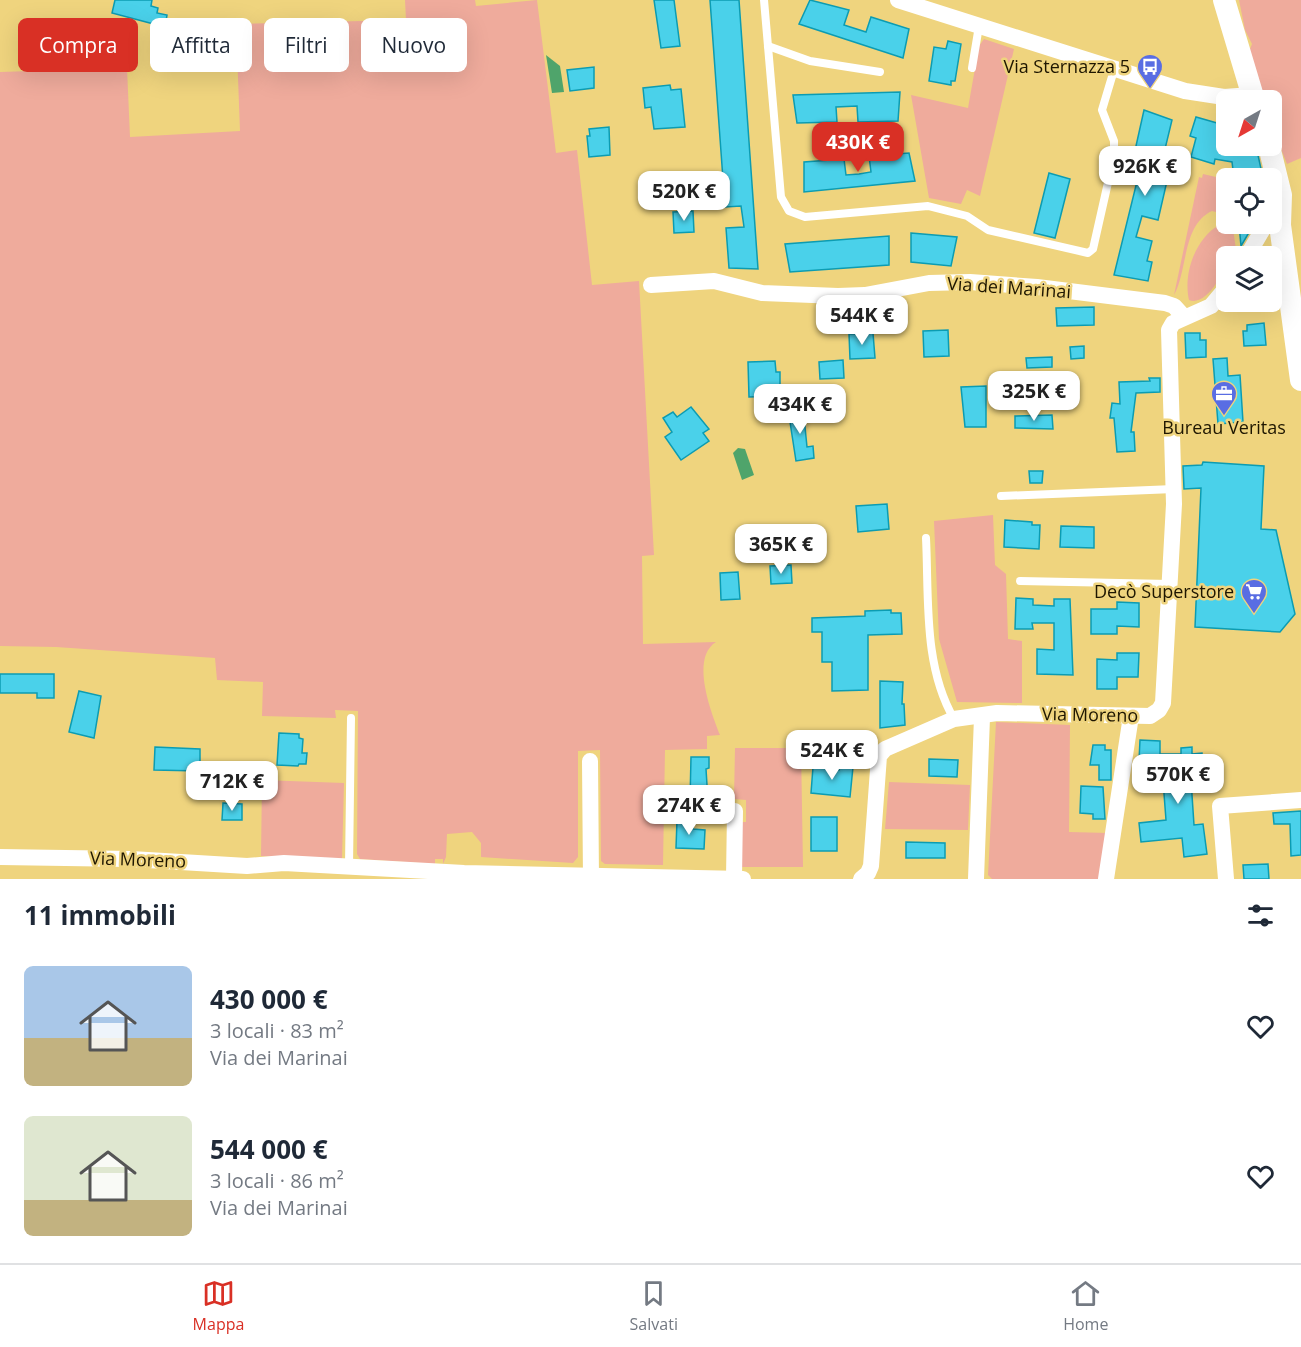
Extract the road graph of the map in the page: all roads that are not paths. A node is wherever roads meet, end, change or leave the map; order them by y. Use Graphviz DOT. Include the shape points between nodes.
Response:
graph roads {
  1 [pos="764,0"];
  2 [pos="898,0"];
  3 [pos="1224,3"];
  4 [pos="979,26"];
  5 [pos="768,46"];
  6 [pos="972,68"];
  7 [pos="1114,70"];
  8 [pos="880,72"];
  9 [pos="1251,90"];
  10 [pos="1216,96"];
  11 [pos="1301,207"];
  12 [pos="1282,213"];
  13 [pos="1276,234"];
  14 [pos="651,285"];
  15 [pos="1216,300"];
  16 [pos="1184,316"];
  17 [pos="1301,380"];
  18 [pos="1174,489"];
  19 [pos="1001,496"];
  20 [pos="926,538"];
  21 [pos="1020,581"];
  22 [pos="1170,584"];
  23 [pos="1131,716"];
  24 [pos="982,717"];
  25 [pos="351,718"];
  26 [pos="954,719"];
  27 [pos="590,761"];
  28 [pos="1301,800"];
  29 [pos="735,811"];
  30 [pos="0,856"];
  31 [pos="350,866"];
  32 [pos="591,877"];
  33 [pos="869,877"];
  34 [pos="734,878"];
  35 [pos="744,879"];
  36 [pos="976,879"];
  37 [pos="1106,879"];
  38 [pos="1226,879"];
  1 -- 5 [label="lane"];
  2 -- 4 [label="street"];
  3 -- 9 [label="main road"];
  4 -- 6 [label="lane"];
  4 -- 7 [label="street"];
  5 -- 7 [label="lane" via="781,197 789,211 805,217 928,206 967,216 988,230 1088,253 1093,249 1114,156 1114,141 1102,110"];
  5 -- 8 [label="lane" via="810,61"];
  7 -- 10 [label="street"];
  11 -- 12 [label="main road"];
  13 -- 17 [label="main road"];
  14 -- 16 [label="street, Via dei Marinai" via="714,281 762,293 838,296 929,283 970,282 1165,303"];
  15 -- 16 [label="street" via="1211,306"];
  16 -- 18 [label="street, Via Moreno" via="1169,330"];
  18 -- 19 [label="lane"];
  18 -- 22 [label="street, Via Moreno"];
  20 -- 26 [label="lane" via="933,658 946,705"];
  21 -- 22 [label="lane"];
  22 -- 23 [label="street, Via Moreno" via="1163,703 1154,715"];
  23 -- 24 [label="street, Via Moreno" via="997,713"];
  23 -- 37 [label="street"];
  24 -- 26 [label="street, Via Moreno"];
  24 -- 36 [label="street"];
  25 -- 31 [label="lane"];
  26 -- 33 [label="street, Via Moreno" via="885,749 879,756"];
  27 -- 32 [label="street"];
  28 -- 38 [label="street" via="1220,806"];
  29 -- 34 [label="street"];
  30 -- 31 [label="street, Via Moreno"];
  31 -- 32 [label="street, Via Moreno"];
  32 -- 34 [label="street, Via Moreno"];
  34 -- 35 [label="street, Via Moreno"];
}
